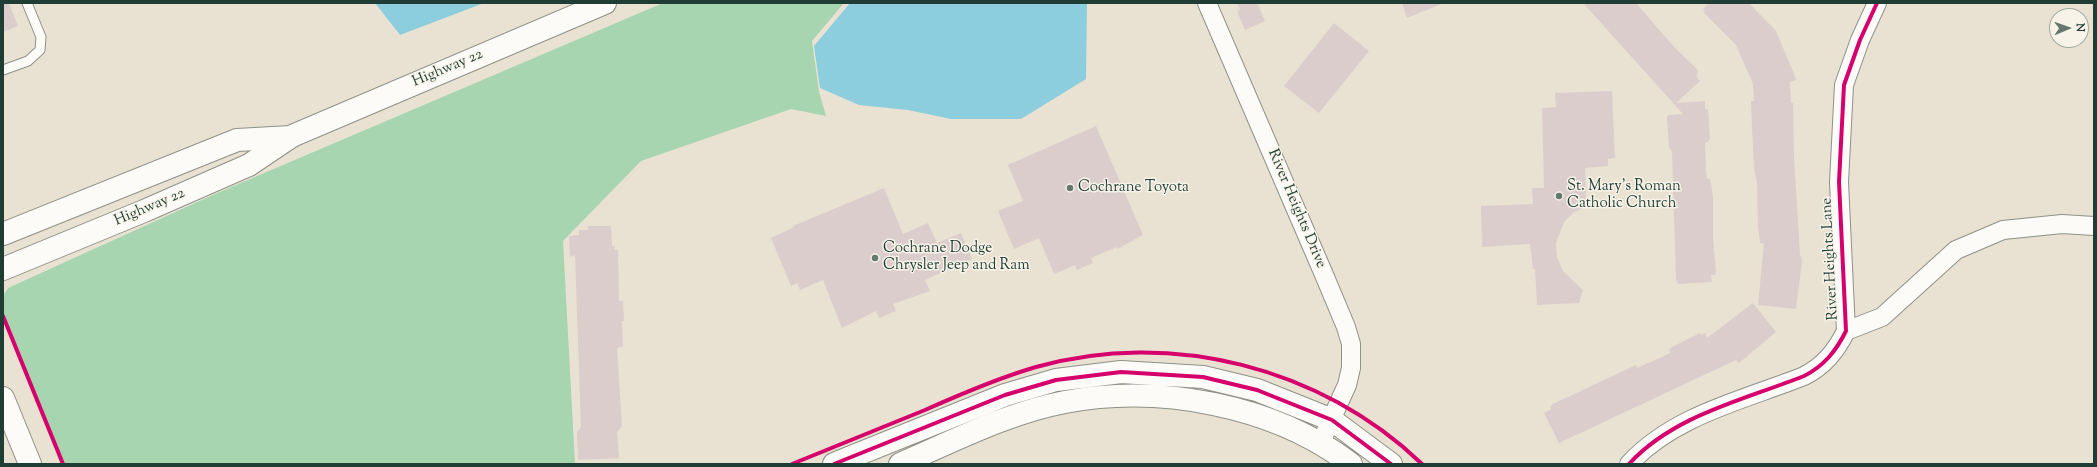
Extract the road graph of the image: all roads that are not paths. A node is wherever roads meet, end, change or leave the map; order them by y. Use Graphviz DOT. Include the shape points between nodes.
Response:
graph roads {
  1 [pos="27,3"];
  2 [pos="605,3"];
  3 [pos="1207,3"];
  4 [pos="1877,3"];
  5 [pos="3,70"];
  6 [pos="292,136"];
  7 [pos="2094,226"];
  8 [pos="3,234"];
  9 [pos="3,269"];
  10 [pos="1846,331"];
  11 [pos="1056,380"];
  12 [pos="3,398"];
  13 [pos="1064,402"];
  14 [pos="1332,420"];
  15 [pos="1320,444"];
  16 [pos="30,464"];
  17 [pos="834,464"];
  18 [pos="900,464"];
  19 [pos="1350,464"];
  20 [pos="1391,464"];
  21 [pos="1629,464"];
  1 -- 5 [label="lane" via="41,37 40,50 28,61"];
  2 -- 6 [label="street, Highway 22"];
  3 -- 14 [label="street, River Heights Drive" via="1346,326 1351,344 1351,368 1347,385"];
  4 -- 10 [label="street, River Heights Lane" via="1844,85 1839,182"];
  6 -- 8 [label="street, Highway 22" via="237,140"];
  6 -- 9 [label="street, Highway 22" via="249,165"];
  7 -- 10 [label="street" via="2062,224 2003,230 1965,246 1956,250 1882,317"];
  10 -- 21 [label="street, River Heights Lane" via="1840,344 1820,368 1684,422 1658,439"];
  11 -- 13 [label="street"];
  11 -- 14 [label="street" via="1122,372 1203,377 1257,390"];
  11 -- 17 [label="street" via="1005,395"];
  12 -- 16 [label="street"];
  13 -- 15 [label="street" via="1109,396 1192,400 1255,415"];
  13 -- 18 [label="street" via="1008,418"];
  14 -- 15 [label="street, River Heights Drive"];
  14 -- 20 [label="street"];
  15 -- 19 [label="street"];
}
